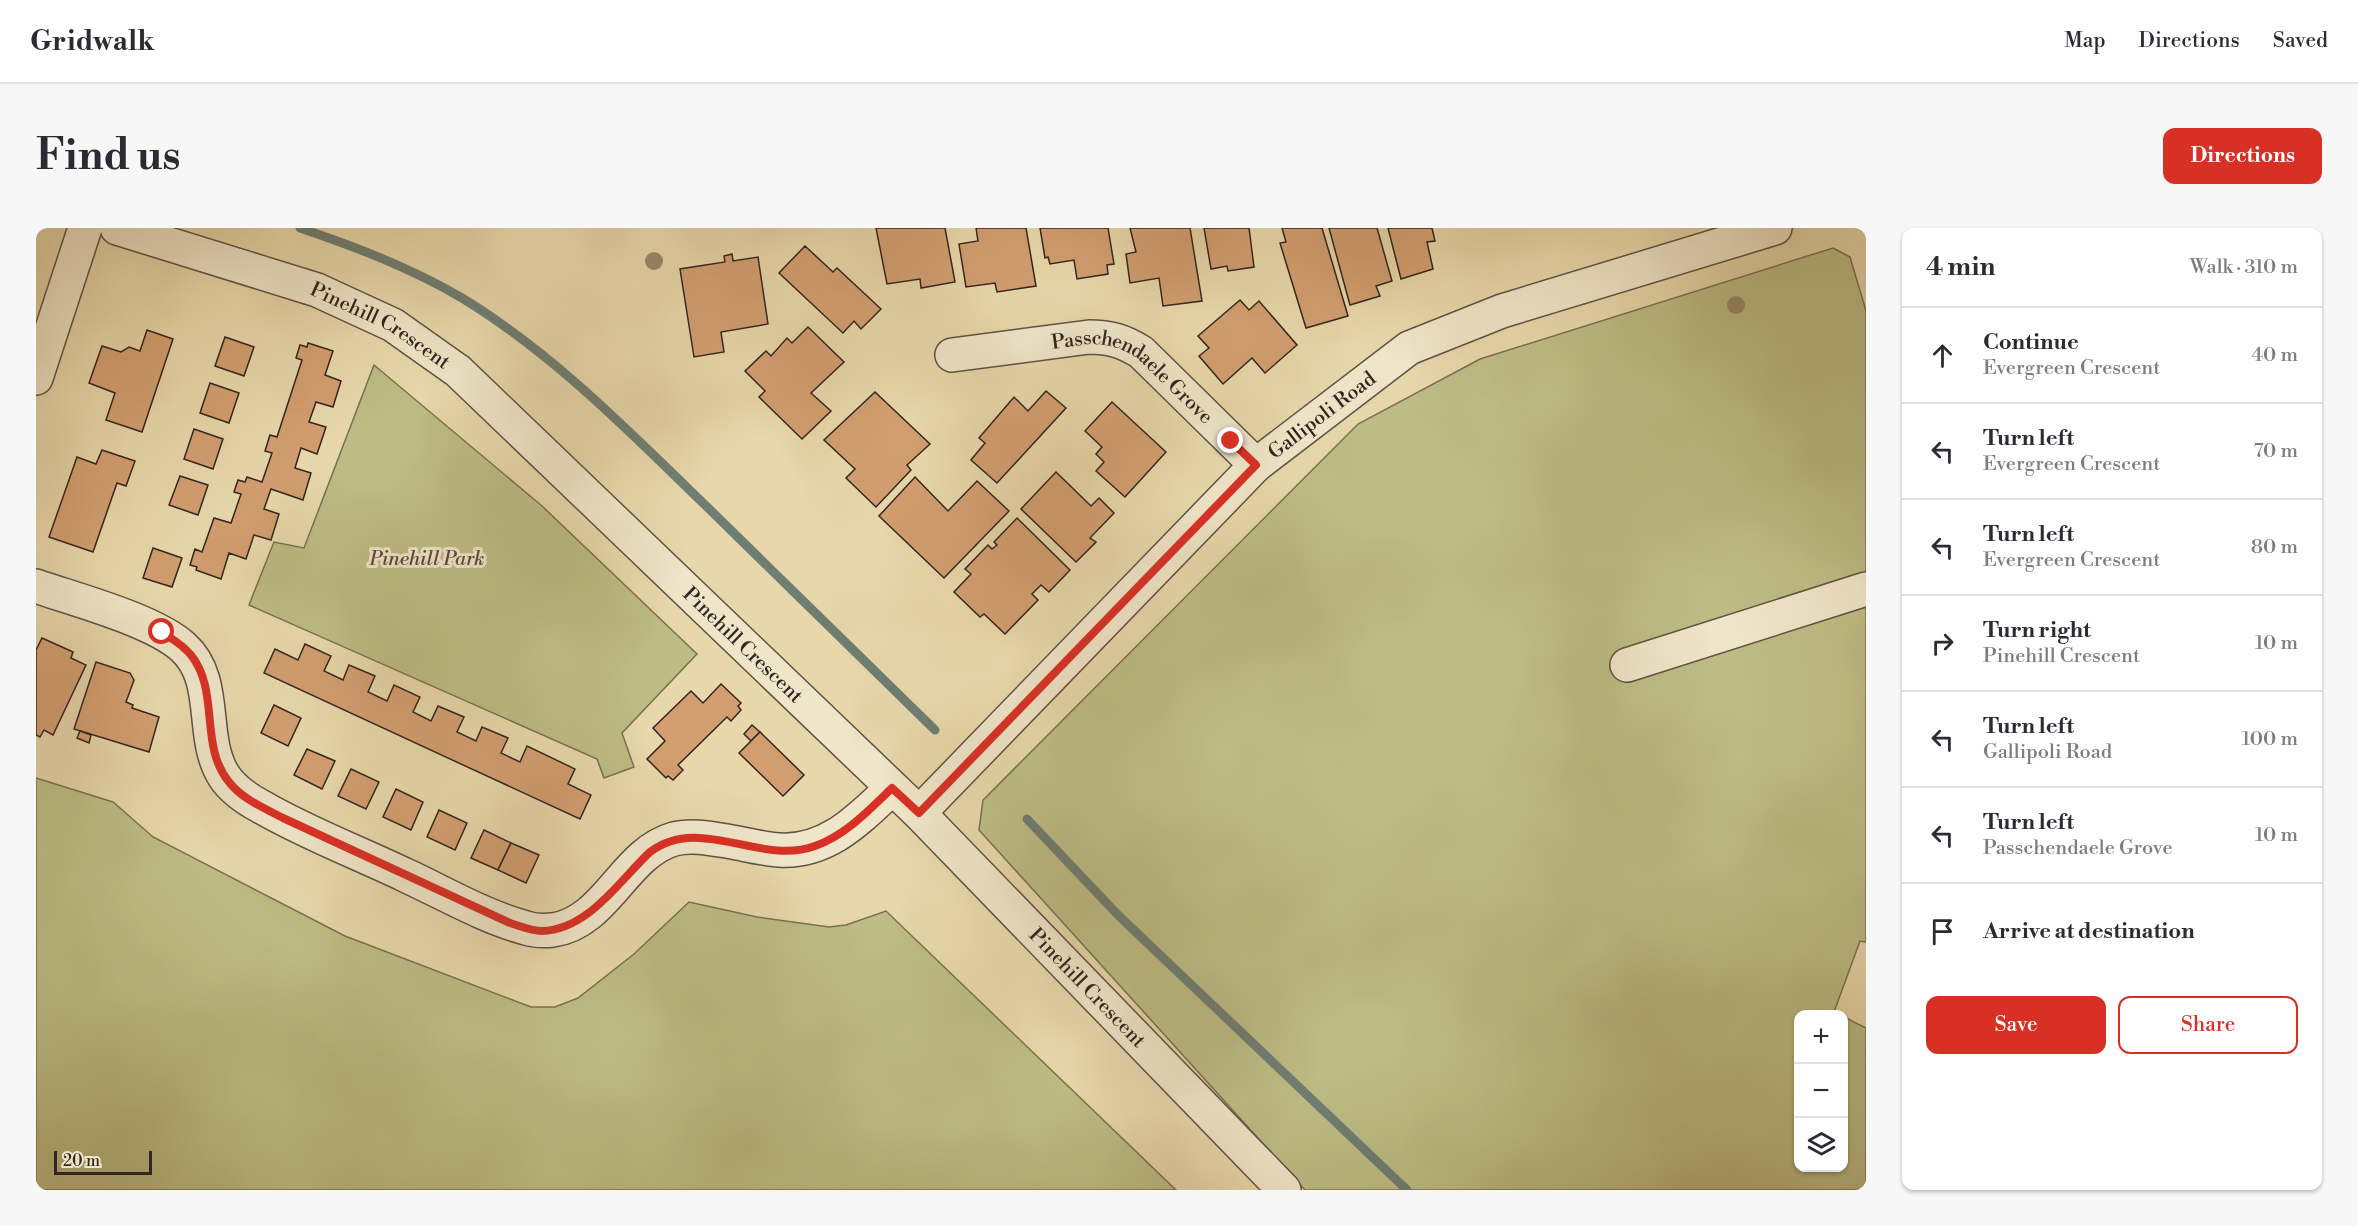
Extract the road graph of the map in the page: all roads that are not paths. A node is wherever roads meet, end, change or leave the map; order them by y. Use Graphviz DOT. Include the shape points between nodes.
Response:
graph roads {
  1 [pos="85,228"];
  2 [pos="117,228"];
  3 [pos="1775,228"];
  4 [pos="952,355"];
  5 [pos="36,378"];
  6 [pos="1256,465"];
  7 [pos="36,586"];
  8 [pos="1866,589"];
  9 [pos="1627,665"];
  10 [pos="892,788"];
  11 [pos="919,813"];
  12 [pos="1284,1190"];
  1 -- 5 [label="street"];
  2 -- 10 [label="street, Pinehill Crescent" via="317,290 393,325 458,371"];
  3 -- 6 [label="street, Gallipoli Road" via="1502,311 1409,348"];
  4 -- 6 [label="street, Passchendaele Grove" via="1089,337 1126,343 1141,352"];
  6 -- 11 [label="street, Gallipoli Road"];
  7 -- 10 [label="street" via="149,627 192,656 202,677 217,762 228,781 249,799 528,929 555,929 578,920 650,852 671,840 699,837 781,850 813,847 840,834"];
  8 -- 9 [label="street"];
  10 -- 11 [label="street, Pinehill Crescent"];
  11 -- 12 [label="street, Pinehill Crescent"];
}
